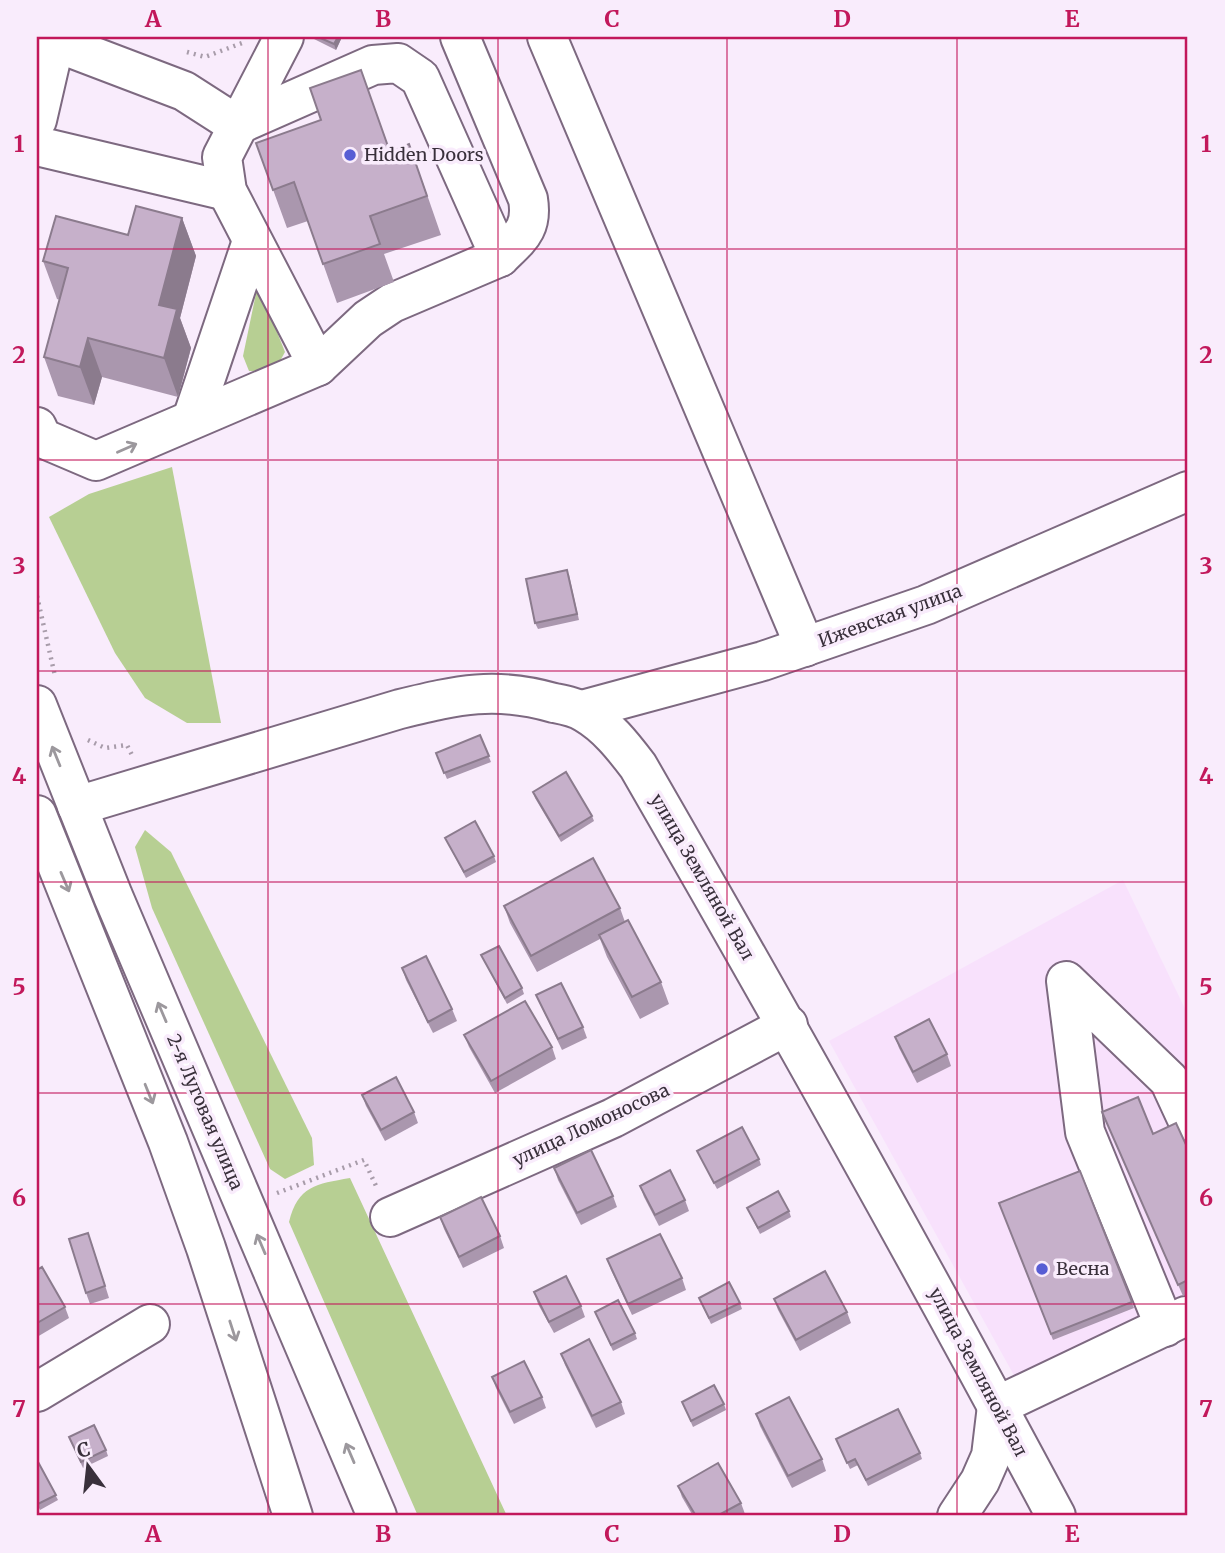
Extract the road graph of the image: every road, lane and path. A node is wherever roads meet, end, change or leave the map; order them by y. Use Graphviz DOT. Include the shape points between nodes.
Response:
graph roads {
  1 [pos="460,37"];
  2 [pos="547,37"];
  3 [pos="48,39"];
  4 [pos="266,39"];
  5 [pos="179,50"];
  6 [pos="37,120"];
  7 [pos="237,125"];
  8 [pos="37,146"];
  9 [pos="227,191"];
  10 [pos="252,242"];
  11 [pos="500,257"];
  12 [pos="318,366"];
  13 [pos="192,419"];
  14 [pos="39,432"];
  15 [pos="1188,491"];
  16 [pos="37,596"];
  17 [pos="805,647"];
  18 [pos="47,696"];
  19 [pos="582,710"];
  20 [pos="79,736"];
  21 [pos="146,786"];
  22 [pos="77,806"];
  23 [pos="37,818"];
  24 [pos="788,1025"];
  25 [pos="1188,1121"];
  26 [pos="364,1160"];
  27 [pos="276,1193"];
  28 [pos="390,1217"];
  29 [pos="1176,1321"];
  30 [pos="150,1324"];
  31 [pos="37,1392"];
  32 [pos="997,1406"];
  33 [pos="293,1516"];
  34 [pos="377,1516"];
  35 [pos="957,1516"];
  36 [pos="1056,1516"];
  1 -- 11 [label="street" via="531,214 525,232"];
  2 -- 17 [label="street"];
  3 -- 6 [label="street"];
  3 -- 7 [label="street" via="184,91"];
  4 -- 5 [label="path" via="205,57"];
  4 -- 7 [label="street"];
  7 -- 9 [label="street" via="222,157"];
  7 -- 11 [label="street" via="373,65 398,63 420,78"];
  8 -- 9 [label="street"];
  9 -- 10 [label="street"];
  10 -- 12 [label="street"];
  10 -- 13 [label="street"];
  11 -- 12 [label="street" via="392,303"];
  12 -- 13 [label="street"];
  14 -- 13 [label="street, one-way" via="96,461"];
  15 -- 17 [label="street, Ижевская улица" via="926,605"];
  16 -- 18 [label="path"];
  17 -- 19 [label="street, Ижевская улица"];
  22 -- 18 [label="street, 2-я Луговая улица, one-way"];
  19 -- 21 [label="street, улица Земляной Вал" via="509,693 448,698"];
  19 -- 24 [label="street, улица Земляной Вал" via="617,738 638,766"];
  20 -- 21 [label="path" via="105,748 127,746"];
  21 -- 22 [label="street, улица Земляной Вал"];
  22 -- 23 [label="street, улица Земляной Вал"];
  34 -- 22 [label="street, 2-я Луговая улица, one-way"];
  23 -- 33 [label="street, one-way" via="168,1142"];
  24 -- 28 [label="street, улица Ломоносова" via="613,1118"];
  24 -- 32 [label="street, улица Земляной Вал"];
  25 -- 29 [label="street" via="1169,1080 1066,981 1085,1132"];
  26 -- 27 [label="path"];
  29 -- 32 [label="street"];
  30 -- 31 [label="street"];
  32 -- 35 [label="street" via="991,1456"];
  32 -- 36 [label="street, улица Земляной Вал"];
}
